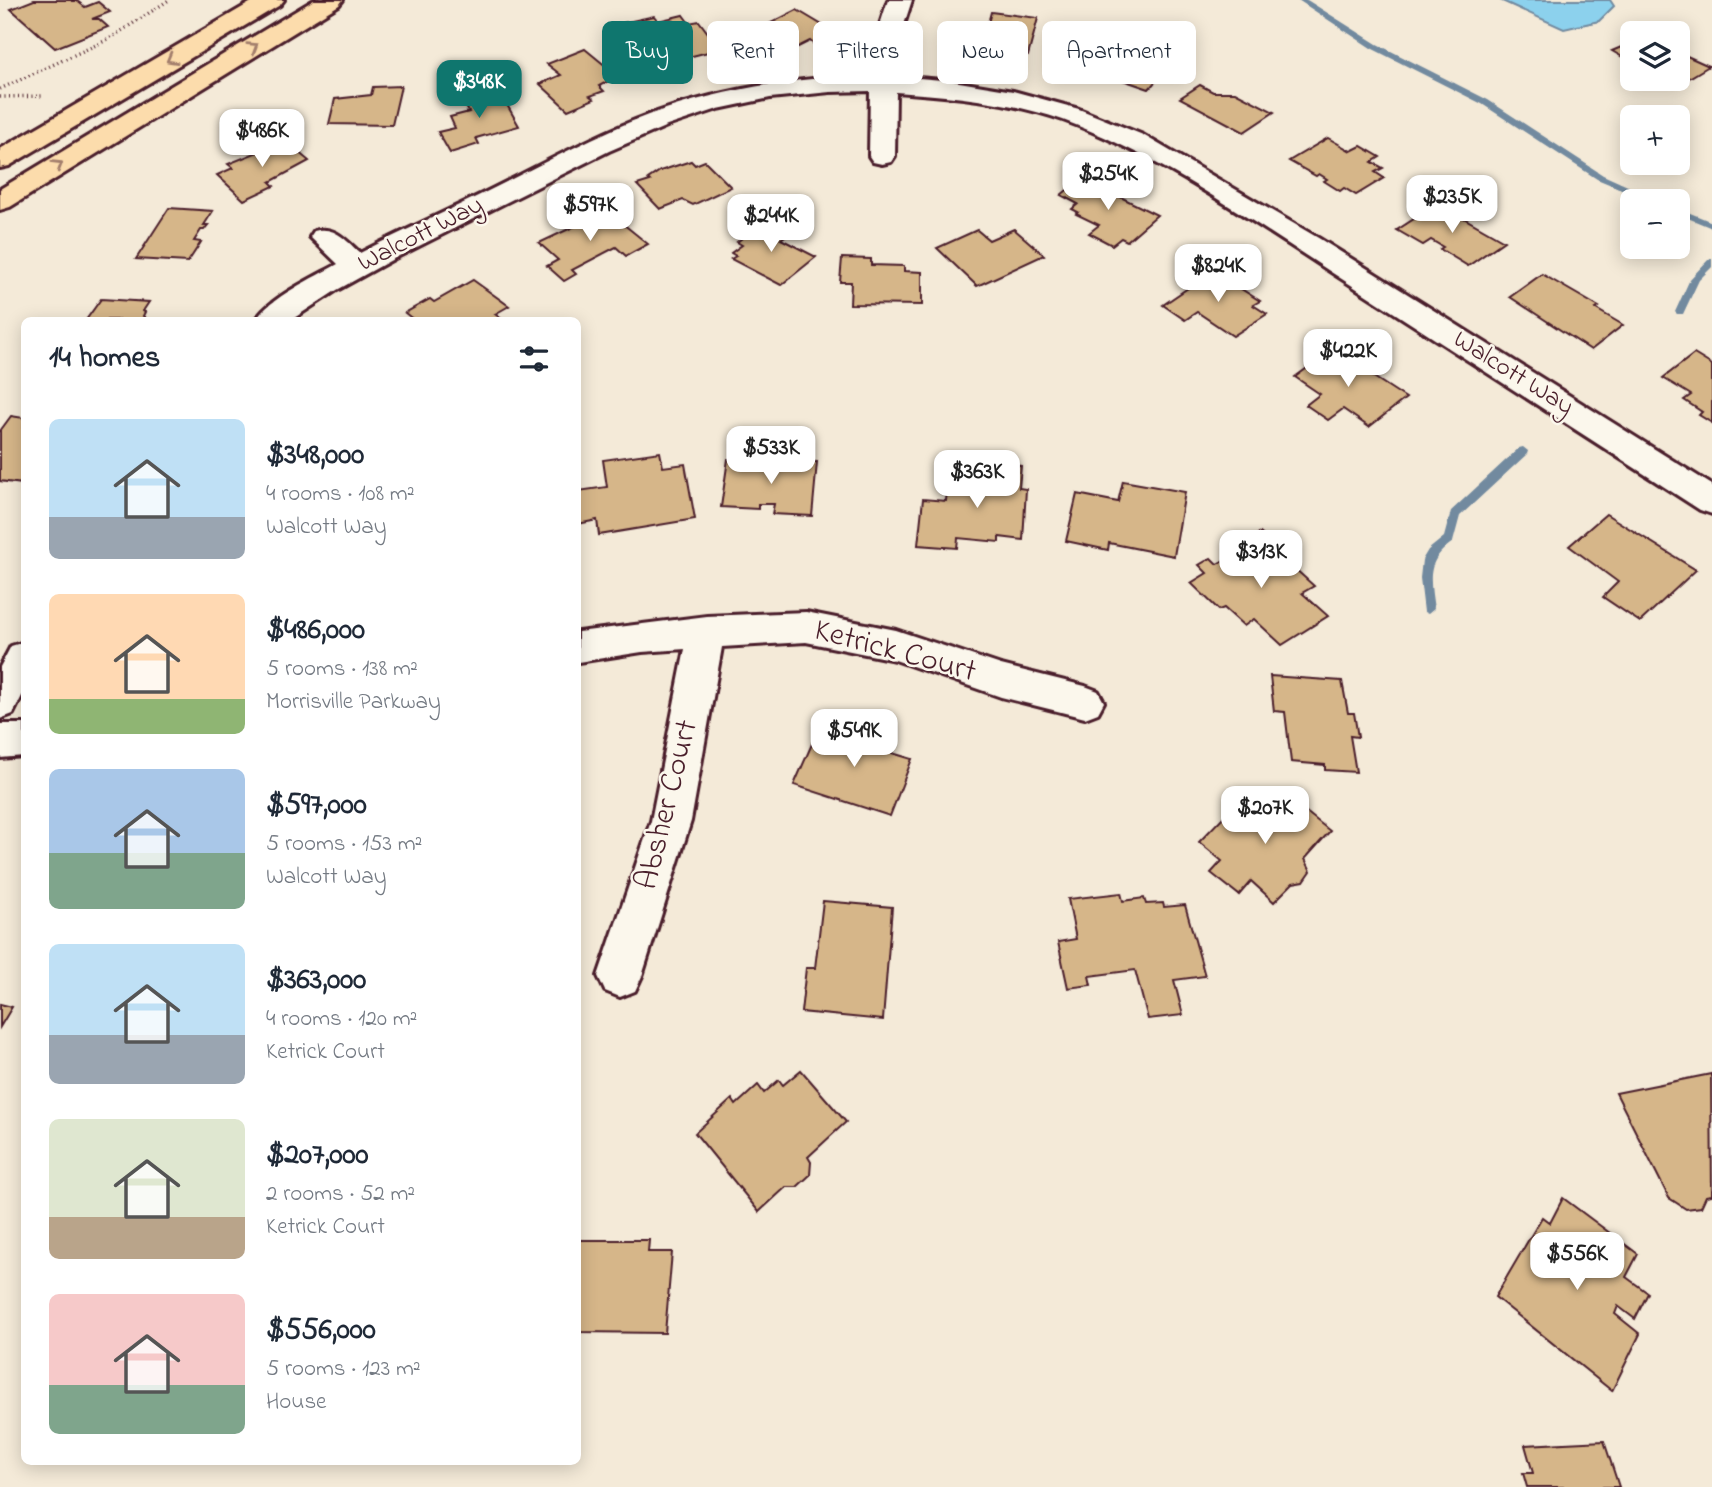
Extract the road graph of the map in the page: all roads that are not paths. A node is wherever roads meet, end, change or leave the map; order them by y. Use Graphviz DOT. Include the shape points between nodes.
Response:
graph roads {
  1 [pos="272,0"];
  2 [pos="331,0"];
  3 [pos="900,0"];
  4 [pos="892,21"];
  5 [pos="884,84"];
  6 [pos="882,156"];
  7 [pos="0,160"];
  8 [pos="0,201"];
  9 [pos="324,237"];
  10 [pos="358,266"];
  11 [pos="276,317"];
  12 [pos="1712,501"];
  13 [pos="707,631"];
  14 [pos="581,647"];
  15 [pos="21,663"];
  16 [pos="1085,702"];
  17 [pos="0,703"];
  18 [pos="21,740"];
  19 [pos="0,741"];
  20 [pos="620,976"];
  1 -- 7 [label="main road, one-way"];
  8 -- 2 [label="main road, one-way"];
  3 -- 4 [label="street"];
  5 -- 6 [label="street"];
  5 -- 10 [label="street, Walcott Way" via="765,92 659,119"];
  5 -- 12 [label="street, Walcott Way" via="1010,98 1056,109 1124,135 1292,234"];
  9 -- 10 [label="street"];
  10 -- 11 [label="street, Walcott Way"];
  13 -- 14 [label="street, Ketrick Court"];
  13 -- 16 [label="street, Ketrick Court" via="806,627 844,632"];
  13 -- 20 [label="street, Absher Court" via="671,821"];
  15 -- 17 [label="street"];
  18 -- 19 [label="street"];
}
